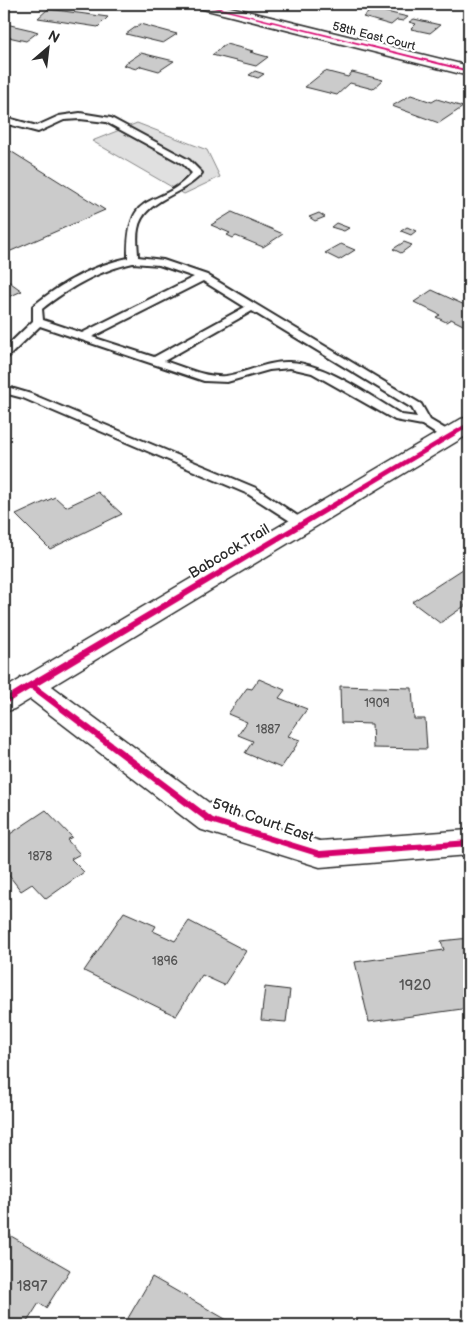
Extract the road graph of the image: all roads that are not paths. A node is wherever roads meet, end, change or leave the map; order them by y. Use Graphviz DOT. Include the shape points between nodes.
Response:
graph roads {
  1 [pos="212,5"];
  2 [pos="469,71"];
  3 [pos="4,120"];
  4 [pos="133,260"];
  5 [pos="203,278"];
  6 [pos="252,307"];
  7 [pos="38,322"];
  8 [pos="81,338"];
  9 [pos="4,355"];
  10 [pos="154,362"];
  11 [pos="4,389"];
  12 [pos="425,422"];
  13 [pos="459,430"];
  14 [pos="302,523"];
  15 [pos="31,685"];
  16 [pos="4,702"];
  17 [pos="469,843"];
  1 -- 2 [label="street, 58th East Court"];
  3 -- 4 [label="lane" via="38,129 62,118 80,116 108,120 186,162 197,173 192,182 141,210 133,228"];
  4 -- 5 [label="lane" via="166,264"];
  4 -- 7 [label="lane" via="99,271 49,297 37,308"];
  5 -- 6 [label="lane"];
  5 -- 8 [label="lane"];
  6 -- 10 [label="lane"];
  6 -- 12 [label="lane" via="417,406"];
  7 -- 8 [label="lane"];
  7 -- 9 [label="lane"];
  8 -- 10 [label="lane"];
  10 -- 12 [label="lane" via="204,378 227,379 268,367 290,365 316,371 399,418"];
  11 -- 14 [label="lane" via="252,491"];
  12 -- 13 [label="lane"];
  13 -- 14 [label="street, Babcock Trail"];
  14 -- 15 [label="street, Babcock Trail"];
  15 -- 16 [label="street, Babcock Trail"];
  15 -- 17 [label="street, 59th Court East" via="210,820 320,854"];
}
